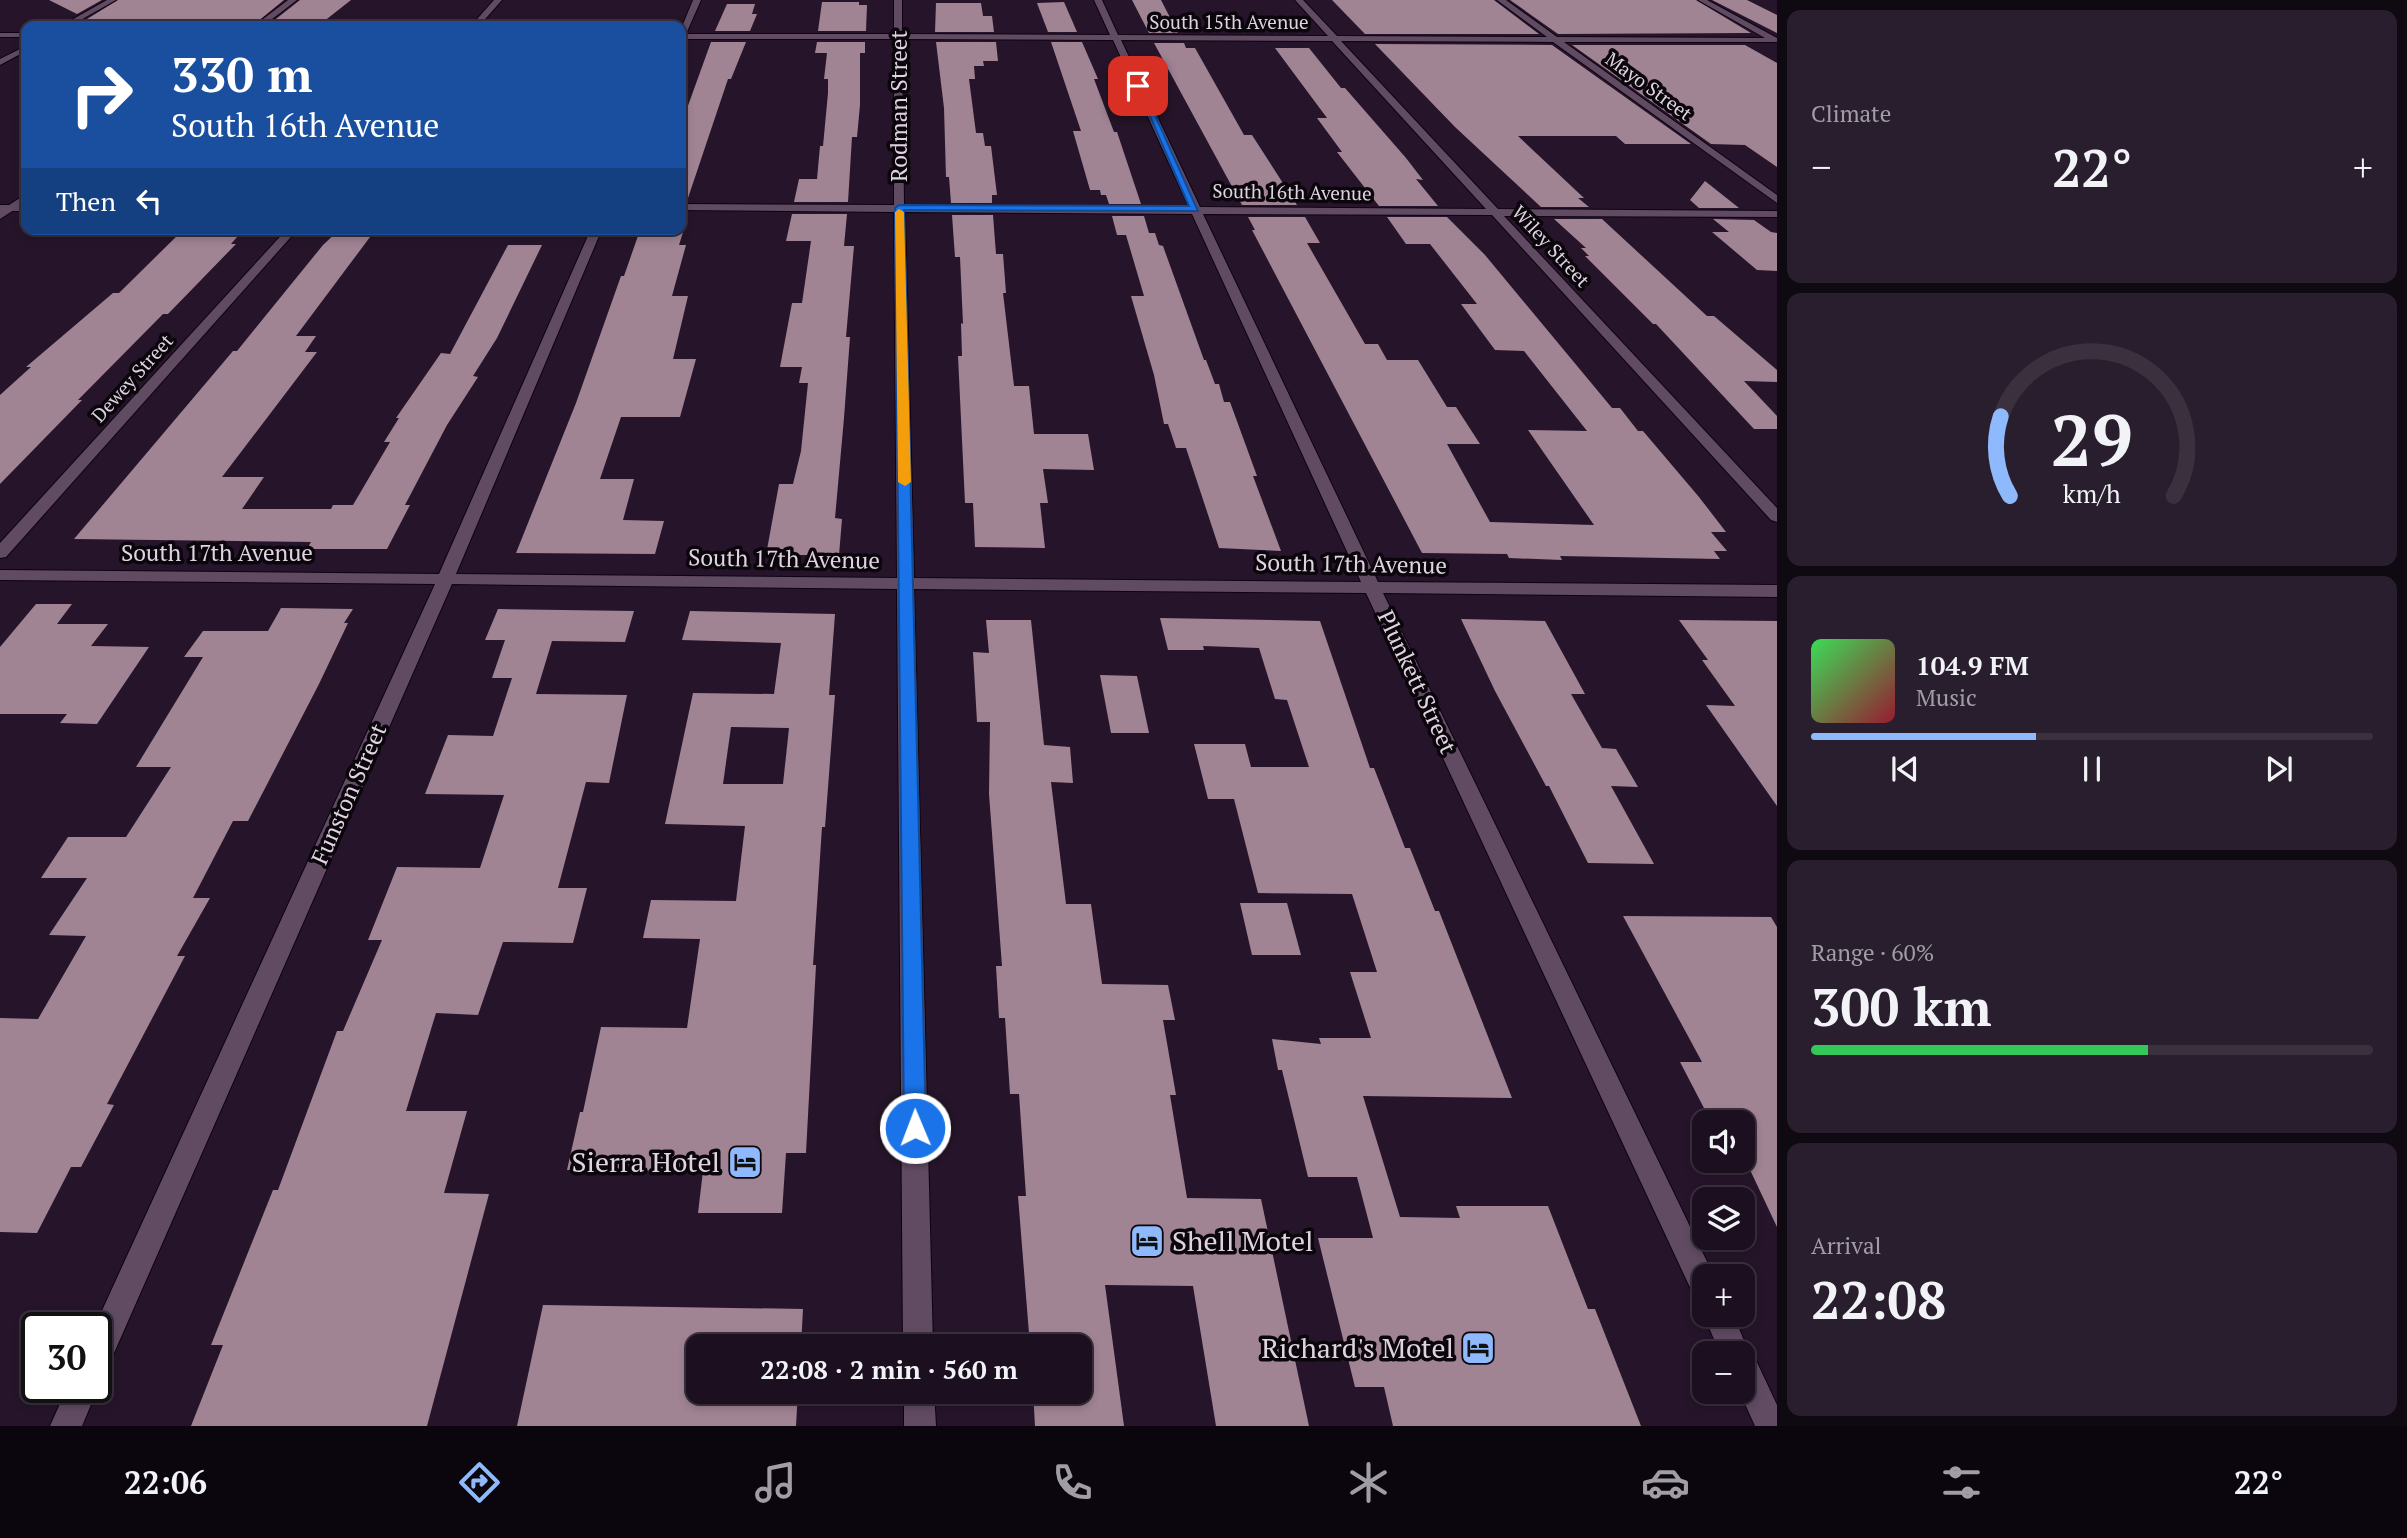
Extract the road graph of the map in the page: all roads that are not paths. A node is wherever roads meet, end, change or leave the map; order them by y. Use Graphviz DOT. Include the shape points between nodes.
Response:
graph roads {
  1 [pos="112,0"];
  2 [pos="293,0"];
  3 [pos="498,0"];
  4 [pos="697,0"];
  5 [pos="898,0"];
  6 [pos="1098,0"];
  7 [pos="1299,0"];
  8 [pos="1501,0"];
  9 [pos="1702,0"];
  10 [pos="74,21"];
  11 [pos="265,21"];
  12 [pos="479,21"];
  13 [pos="686,25"];
  14 [pos="0,35"];
  15 [pos="21,35"];
  16 [pos="686,36"];
  17 [pos="899,36"];
  18 [pos="1115,37"];
  19 [pos="1334,38"];
  20 [pos="1556,39"];
  21 [pos="1777,40"];
  22 [pos="21,51"];
  23 [pos="0,62"];
  24 [pos="1777,200"];
  25 [pos="6,208"];
  26 [pos="686,208"];
  27 [pos="899,208"];
  28 [pos="1195,209"];
  29 [pos="1496,212"];
  30 [pos="1777,214"];
  31 [pos="0,216"];
  32 [pos="288,235"];
  33 [pos="594,235"];
  34 [pos="1777,517"];
  35 [pos="0,553"];
  36 [pos="0,575"];
  37 [pos="446,578"];
  38 [pos="907,583"];
  39 [pos="1372,587"];
  40 [pos="1777,591"];
  41 [pos="1694,1264"];
  42 [pos="112,1321"];
  43 [pos="918,1334"];
  44 [pos="1755,1392"];
  45 [pos="76,1403"];
  46 [pos="919,1404"];
  47 [pos="66,1426"];
  48 [pos="920,1426"];
  49 [pos="1771,1426"];
  1 -- 10 [label="street"];
  2 -- 11 [label="street"];
  3 -- 12 [label="street"];
  4 -- 13 [label="street"];
  5 -- 17 [label="street, Rodman Street"];
  6 -- 18 [label="street, Plunkett Street"];
  7 -- 19 [label="street, Wiley Street"];
  8 -- 20 [label="street, Mayo Street"];
  9 -- 21 [label="street"];
  14 -- 15 [label="street"];
  16 -- 17 [label="street, South 15th Avenue"];
  17 -- 18 [label="street, South 15th Avenue"];
  17 -- 27 [label="street, Rodman Street"];
  18 -- 19 [label="street, South 15th Avenue"];
  18 -- 28 [label="street, Plunkett Street"];
  19 -- 20 [label="street, South 15th Avenue"];
  19 -- 29 [label="street, Wiley Street"];
  20 -- 21 [label="street, South 15th Avenue"];
  20 -- 24 [label="street, Mayo Street"];
  22 -- 23 [label="street"];
  25 -- 31 [label="street"];
  26 -- 27 [label="street, South 16th Avenue"];
  27 -- 28 [label="street, South 16th Avenue"];
  27 -- 38 [label="street, Rodman Street"];
  28 -- 29 [label="street, South 16th Avenue"];
  28 -- 39 [label="street, Plunkett Street"];
  29 -- 30 [label="street, South 16th Avenue"];
  29 -- 34 [label="street, Wiley Street"];
  32 -- 35 [label="street, Dewey Street"];
  33 -- 37 [label="street, Funston Street"];
  36 -- 37 [label="street, South 17th Avenue"];
  37 -- 38 [label="street, South 17th Avenue"];
  37 -- 42 [label="street, Funston Street"];
  38 -- 39 [label="street, South 17th Avenue"];
  38 -- 43 [label="street, Rodman Street"];
  39 -- 40 [label="street, South 17th Avenue"];
  39 -- 41 [label="street, Plunkett Street"];
  44 -- 49 [label="street"];
  45 -- 47 [label="street"];
  46 -- 48 [label="street"];
}
